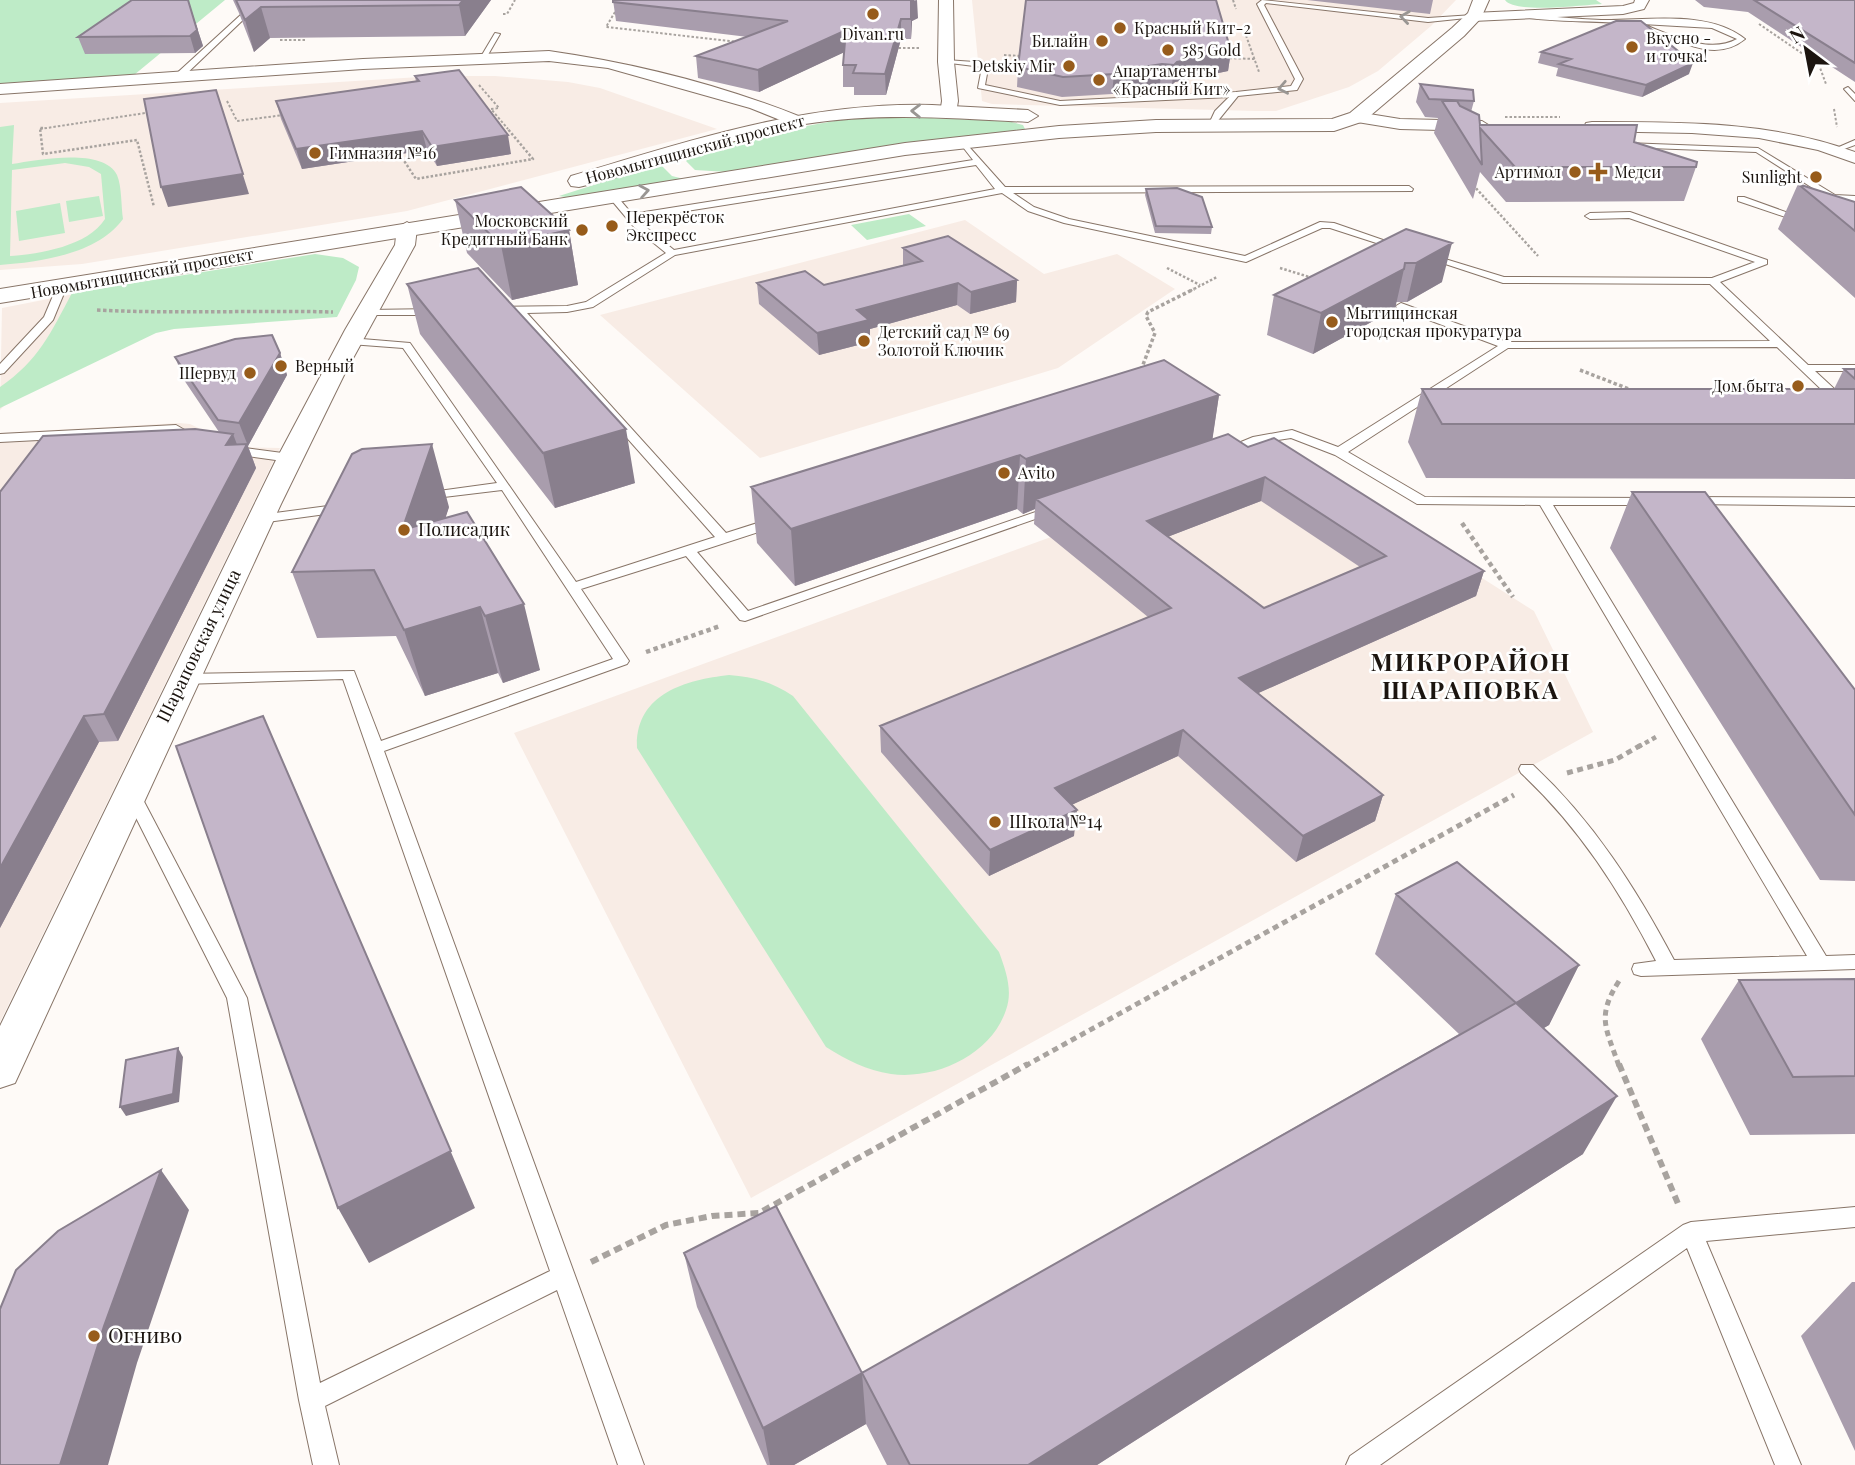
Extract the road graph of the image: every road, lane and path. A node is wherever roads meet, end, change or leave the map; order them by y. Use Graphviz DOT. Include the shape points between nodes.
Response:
graph roads {
  1 [pos="261,0"];
  2 [pos="515,0"];
  3 [pos="946,0"];
  4 [pos="1481,0"];
  5 [pos="1642,0"];
  6 [pos="615,12"];
  7 [pos="499,14"];
  8 [pos="1501,16"];
  9 [pos="1473,17"];
  10 [pos="1754,21"];
  11 [pos="1636,23"];
  12 [pos="1762,26"];
  13 [pos="1768,26"];
  14 [pos="288,32"];
  15 [pos="497,34"];
  16 [pos="740,42"];
  17 [pos="273,47"];
  18 [pos="888,47"];
  19 [pos="928,48"];
  20 [pos="482,58"];
  21 [pos="1224,58"];
  22 [pos="1255,59"];
  23 [pos="946,62"];
  24 [pos="1819,65"];
  25 [pos="179,76"];
  26 [pos="476,81"];
  27 [pos="0,89"];
  28 [pos="1848,89"];
  29 [pos="1236,94"];
  30 [pos="1855,99"];
  31 [pos="215,103"];
  32 [pos="161,110"];
  33 [pos="292,113"];
  34 [pos="947,113"];
  35 [pos="1004,115"];
  36 [pos="1357,117"];
  37 [pos="795,121"];
  38 [pos="1495,121"];
  39 [pos="1568,122"];
  40 [pos="1156,126"];
  41 [pos="1212,126"];
  42 [pos="1027,136"];
  43 [pos="391,141"];
  44 [pos="963,142"];
  45 [pos="1855,142"];
  46 [pos="1611,145"];
  47 [pos="686,149"];
  48 [pos="1836,150"];
  49 [pos="1855,158"];
  50 [pos="979,162"];
  51 [pos="727,176"];
  52 [pos="1468,179"];
  53 [pos="1409,189"];
  54 [pos="1004,190"];
  55 [pos="612,197"];
  56 [pos="1741,199"];
  57 [pos="1855,199"];
  58 [pos="154,207"];
  59 [pos="1590,216"];
  60 [pos="629,217"];
  61 [pos="1817,225"];
  62 [pos="407,228"];
  63 [pos="1410,250"];
  64 [pos="672,253"];
  65 [pos="1423,255"];
  66 [pos="1246,259"];
  67 [pos="1222,275"];
  68 [pos="1560,281"];
  69 [pos="1713,281"];
  70 [pos="1326,282"];
  71 [pos="62,286"];
  72 [pos="0,296"];
  73 [pos="1401,306"];
  74 [pos="94,310"];
  75 [pos="519,310"];
  76 [pos="479,311"];
  77 [pos="452,312"];
  78 [pos="333,313"];
  79 [pos="368,313"];
  80 [pos="350,341"];
  81 [pos="1780,344"];
  82 [pos="1506,345"];
  83 [pos="1805,368"];
  84 [pos="1841,368"];
  85 [pos="1855,368"];
  86 [pos="1578,369"];
  87 [pos="1141,370"];
  88 [pos="0,371"];
  89 [pos="1855,382"];
  90 [pos="1642,394"];
  91 [pos="1853,413"];
  92 [pos="0,438"];
  93 [pos="1339,452"];
  94 [pos="1217,454"];
  95 [pos="290,458"];
  96 [pos="505,486"];
  97 [pos="411,499"];
  98 [pos="1667,501"];
  99 [pos="1447,502"];
  100 [pos="1545,502"];
  101 [pos="1855,502"];
  102 [pos="1073,504"];
  103 [pos="356,506"];
  104 [pos="1688,512"];
  105 [pos="788,517"];
  106 [pos="260,519"];
  107 [pos="723,538"];
  108 [pos="689,551"];
  109 [pos="573,587"];
  110 [pos="1513,597"];
  111 [pos="745,617"];
  112 [pos="622,661"];
  113 [pos="183,678"];
  114 [pos="1678,724"];
  115 [pos="376,748"];
  116 [pos="1534,775"];
  117 [pos="130,790"];
  118 [pos="1820,962"];
  119 [pos="1855,962"];
  120 [pos="1668,967"];
  121 [pos="1641,969"];
  122 [pos="0,1070"];
  123 [pos="1855,1216"];
  124 [pos="1690,1232"];
  125 [pos="565,1275"];
  126 [pos="311,1400"];
  127 [pos="326,1465"];
  128 [pos="631,1465"];
  129 [pos="1359,1465"];
  130 [pos="1788,1465"];
  1 -- 25 [label="lane"];
  2 -- 7 [label="path" via="507,14"];
  3 -- 23 [label="street"];
  4 -- 9 [label="main road"];
  5 -- 8 [label="street" via="1628,10"];
  6 -- 16 [label="path" via="606,27"];
  8 -- 9 [label="street"];
  8 -- 11 [label="lane"];
  9 -- 29 [label="lane, one-way" via="1428,20 1265,1 1260,4 1299,79 1294,88"];
  9 -- 36 [label="main road"];
  10 -- 12 [label="path"];
  11 -- 11 [label="lane" via="1698,45 1734,44 1742,39 1695,24"];
  12 -- 13 [label="path"];
  12 -- 24 [label="path"];
  14 -- 17 [label="path"];
  15 -- 20 [label="lane"];
  18 -- 19 [label="path"];
  20 -- 25 [label="street"];
  20 -- 37 [label="street" via="565,57 609,64 756,105"];
  21 -- 22 [label="path"];
  23 -- 29 [label="lane" via="986,65 982,86 1060,103"];
  23 -- 34 [label="street"];
  25 -- 27 [label="street"];
  26 -- 43 [label="path" via="499,108 491,109 533,159 416,178"];
  28 -- 30 [label="lane"];
  29 -- 41 [label="lane" via="1217,113"];
  31 -- 33 [label="path" via="228,101 237,121"];
  32 -- 58 [label="path" via="40,128 43,154 137,140"];
  34 -- 35 [label="main road, Новомытищинский проспект"];
  34 -- 37 [label="main road, Новомытищинский проспект, one-way" via="861,112"];
  35 -- 40 [label="main road, Новомытищинский проспект"];
  35 -- 42 [label="main road" via="1032,123 1035,131"];
  36 -- 38 [label="street" via="1457,132"];
  36 -- 41 [label="main road, Новомытищинский проспект" via="1321,127"];
  37 -- 47 [label="main road, Новомытищинский проспект"];
  38 -- 39 [label="path"];
  39 -- 48 [label="street" via="1720,129 1775,135"];
  40 -- 41 [label="main road, Новомытищинский проспект"];
  40 -- 42 [label="main road, Новомытищинский проспект"];
  42 -- 44 [label="main road, Новомытищинский проспект"];
  44 -- 50 [label="lane"];
  44 -- 51 [label="main road, Новомытищинский проспект"];
  45 -- 48 [label="lane"];
  46 -- 57 [label="lane" via="1758,150 1833,197"];
  47 -- 51 [label="main road" via="672,159 679,169"];
  47 -- 62 [label="main road, Новомытищинский проспект"];
  48 -- 49 [label="street"];
  50 -- 54 [label="lane"];
  50 -- 60 [label="lane"];
  55 -- 51 [label="main road, Новомытищинский проспект, one-way"];
  52 -- 68 [label="path"];
  53 -- 54 [label="lane"];
  54 -- 64 [label="lane"];
  54 -- 66 [label="lane" via="1031,209 1067,221"];
  55 -- 60 [label="lane"];
  55 -- 62 [label="main road, Новомытищинский проспект"];
  56 -- 61 [label="lane"];
  59 -- 69 [label="lane" via="1630,215 1764,262"];
  60 -- 64 [label="lane"];
  62 -- 71 [label="main road, Новомытищинский проспект"];
  62 -- 79 [label="street, Шараповская улица" via="405,245"];
  63 -- 66 [label="lane" via="1320,225"];
  64 -- 75 [label="lane" via="589,305"];
  65 -- 68 [label="lane" via="1503,280"];
  66 -- 70 [label="path"];
  67 -- 87 [label="path" via="1148,312 1155,333"];
  68 -- 69 [label="lane"];
  69 -- 81 [label="lane"];
  71 -- 72 [label="main road, Новомытищинский проспект"];
  71 -- 88 [label="lane" via="49,317"];
  73 -- 82 [label="lane"];
  74 -- 78 [label="path"];
  75 -- 76 [label="lane"];
  75 -- 107 [label="lane"];
  77 -- 79 [label="lane"];
  79 -- 80 [label="street, Шараповская улица"];
  80 -- 95 [label="street, Шараповская улица"];
  80 -- 96 [label="lane" via="405,345"];
  81 -- 82 [label="lane"];
  81 -- 83 [label="lane"];
  82 -- 93 [label="lane"];
  83 -- 84 [label="lane"];
  83 -- 91 [label="lane"];
  84 -- 85 [label="lane"];
  84 -- 89 [label="lane"];
  86 -- 90 [label="path"];
  92 -- 95 [label="lane" via="176,429 211,448"];
  93 -- 94 [label="lane" via="1292,434"];
  93 -- 99 [label="lane" via="1422,501"];
  95 -- 106 [label="street, Шараповская улица"];
  96 -- 97 [label="lane"];
  96 -- 109 [label="lane"];
  98 -- 100 [label="lane"];
  99 -- 100 [label="lane"];
  99 -- 110 [label="path"];
  100 -- 114 [label="lane"];
  101 -- 104 [label="lane" via="1680,501"];
  102 -- 111 [label="lane"];
  103 -- 106 [label="lane"];
  105 -- 107 [label="lane"];
  106 -- 113 [label="street, Шараповская улица"];
  107 -- 108 [label="lane"];
  108 -- 109 [label="lane"];
  108 -- 111 [label="lane"];
  109 -- 112 [label="lane"];
  111 -- 112 [label="path"];
  112 -- 115 [label="lane"];
  113 -- 115 [label="lane" via="349,674"];
  113 -- 117 [label="street, Шараповская улица"];
  114 -- 116 [label="path" via="1615,760"];
  114 -- 118 [label="lane"];
  115 -- 125 [label="lane"];
  116 -- 120 [label="lane" via="1598,851 1640,911"];
  116 -- 125 [label="path" via="760,1213 666,1225"];
  117 -- 122 [label="street, Шараповская улица"];
  117 -- 126 [label="lane" via="237,998"];
  118 -- 119 [label="lane"];
  118 -- 120 [label="lane"];
  120 -- 121 [label="lane"];
  121 -- 124 [label="path" via="1615,985 1605,1003 1605,1026"];
  123 -- 124 [label="lane"];
  124 -- 129 [label="lane"];
  124 -- 130 [label="lane"];
  125 -- 126 [label="lane"];
  125 -- 128 [label="lane"];
  126 -- 127 [label="lane"];
}
